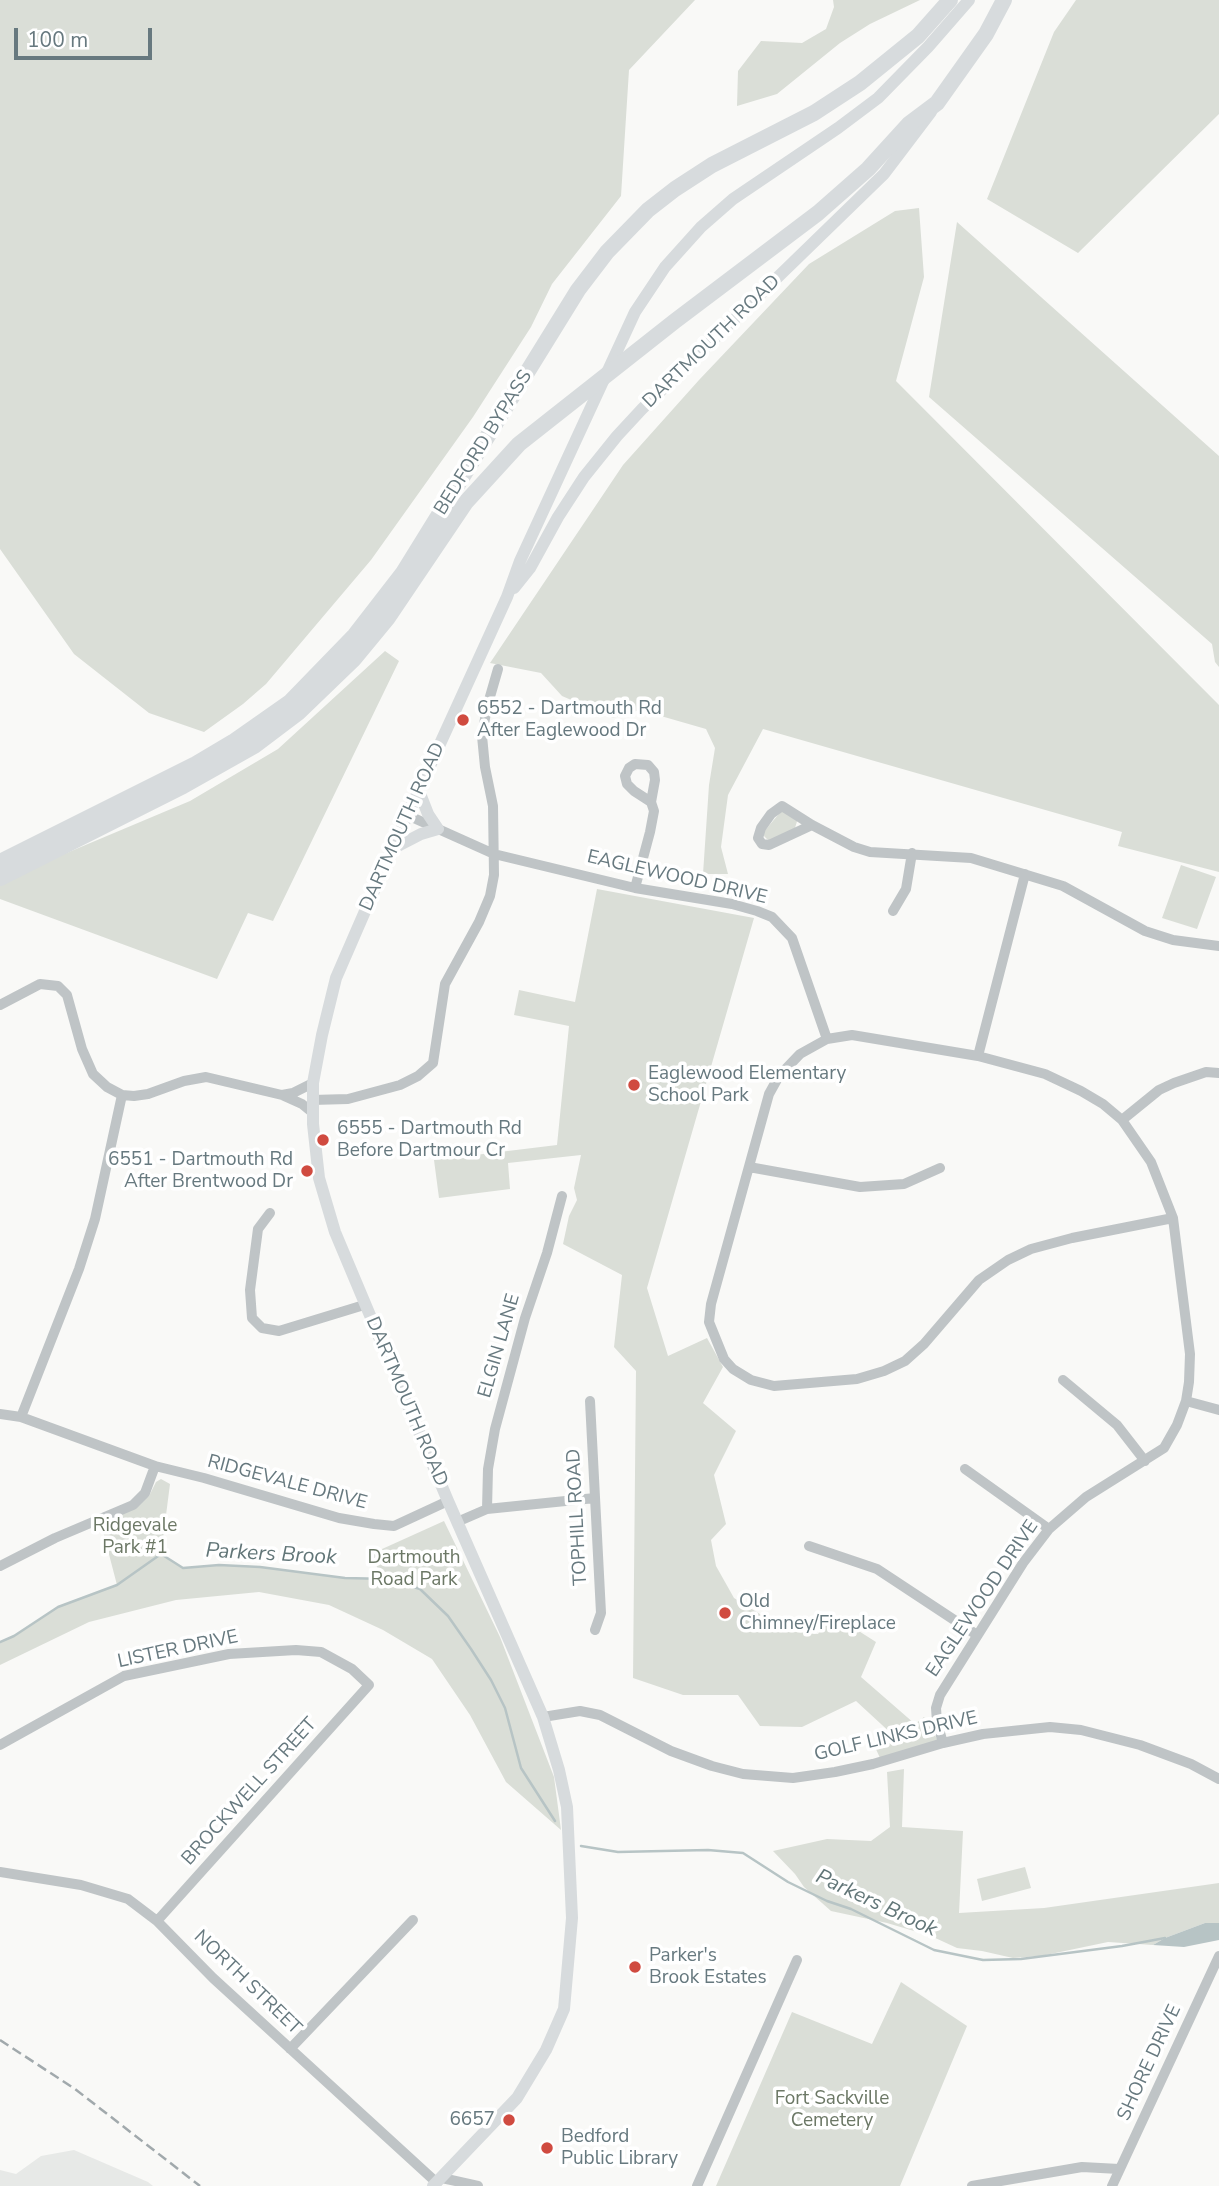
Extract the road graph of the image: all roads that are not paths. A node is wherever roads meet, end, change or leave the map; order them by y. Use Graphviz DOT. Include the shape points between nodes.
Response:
graph roads {
  1 [pos="950,0"];
  2 [pos="969,0"];
  3 [pos="1004,0"];
  4 [pos="937,103"];
  5 [pos="507,597"];
  6 [pos="498,669"];
  7 [pos="419,791"];
  8 [pos="651,802"];
  9 [pos="407,816"];
  10 [pos="812,825"];
  11 [pos="438,829"];
  12 [pos="392,849"];
  13 [pos="912,853"];
  14 [pos="494,854"];
  15 [pos="0,862"];
  16 [pos="1025,874"];
  17 [pos="0,877"];
  18 [pos="635,888"];
  19 [pos="893,911"];
  20 [pos="1219,946"];
  21 [pos="0,1005"];
  22 [pos="827,1039"];
  23 [pos="978,1056"];
  24 [pos="1219,1073"];
  25 [pos="313,1083"];
  26 [pos="122,1095"];
  27 [pos="282,1095"];
  28 [pos="312,1106"];
  29 [pos="1122,1120"];
  30 [pos="749,1167"];
  31 [pos="940,1168"];
  32 [pos="562,1196"];
  33 [pos="270,1213"];
  34 [pos="1172,1218"];
  35 [pos="364,1305"];
  36 [pos="1063,1380"];
  37 [pos="590,1401"];
  38 [pos="1186,1401"];
  39 [pos="1219,1410"];
  40 [pos="0,1414"];
  41 [pos="21,1417"];
  42 [pos="1145,1461"];
  43 [pos="155,1466"];
  44 [pos="965,1469"];
  45 [pos="595,1498"];
  46 [pos="448,1502"];
  47 [pos="487,1509"];
  48 [pos="457,1522"];
  49 [pos="1049,1529"];
  50 [pos="809,1546"];
  51 [pos="0,1566"];
  52 [pos="595,1630"];
  53 [pos="977,1635"];
  54 [pos="369,1685"];
  55 [pos="543,1717"];
  56 [pos="943,1743"];
  57 [pos="0,1745"];
  58 [pos="1219,1779"];
  59 [pos="0,1872"];
  60 [pos="413,1920"];
  61 [pos="157,1921"];
  62 [pos="1219,1957"];
  63 [pos="797,1960"];
  64 [pos="290,2049"];
  65 [pos="1119,2169"];
  66 [pos="437,2182"];
  67 [pos="478,2186"];
  68 [pos="696,2186"];
  69 [pos="972,2186"];
  70 [pos="1112,2186"];
  1 -- 15 [label="highway, BEDFORD BYPASS" via="918,36 860,83 675,189 607,252 578,290 403,573 355,635 290,702 196,764"];
  2 -- 5 [label="main road, DARTMOUTH ROAD" via="878,98 733,199 666,267 635,312"];
  3 -- 4 [label="highway, BEDFORD BYPASS"];
  4 -- 5 [label="main road, DARTMOUTH ROAD" via="884,174 617,436 584,477 530,568"];
  4 -- 17 [label="highway, BEDFORD BYPASS" via="909,124 869,169 818,213 519,444 467,502 387,619 354,659 299,712 254,746 183,786"];
  5 -- 7 [label="main road, DARTMOUTH ROAD"];
  6 -- 14 [label="street" via="482,736 494,806"];
  7 -- 9 [label="main road, DARTMOUTH ROAD"];
  7 -- 11 [label="main road"];
  8 -- 18 [label="street" via="654,811"];
  9 -- 11 [label="street, EAGLEWOOD DRIVE"];
  9 -- 12 [label="main road, DARTMOUTH ROAD"];
  10 -- 10 [label="street" via="782,806 761,828 758,838 769,845"];
  10 -- 13 [label="street" via="870,852"];
  11 -- 12 [label="main road"];
  11 -- 14 [label="street, EAGLEWOOD DRIVE"];
  12 -- 25 [label="main road, DARTMOUTH ROAD" via="336,978"];
  13 -- 16 [label="street" via="971,858"];
  13 -- 19 [label="street" via="906,889"];
  14 -- 18 [label="street, EAGLEWOOD DRIVE"];
  14 -- 28 [label="street" via="490,896 445,984 433,1063 400,1085"];
  16 -- 20 [label="street" via="1063,886 1145,931"];
  16 -- 23 [label="street"];
  18 -- 22 [label="street, EAGLEWOOD DRIVE" via="732,904 772,917 792,938"];
  21 -- 26 [label="street" via="40,984 58,986 67,995 93,1073"];
  22 -- 23 [label="street, EAGLEWOOD DRIVE" via="864,1036"];
  22 -- 30 [label="street" via="800,1054 779,1076 769,1094"];
  23 -- 29 [label="street, EAGLEWOOD DRIVE" via="1045,1074 1081,1091"];
  24 -- 29 [label="street" via="1206,1072 1159,1090"];
  25 -- 27 [label="street"];
  25 -- 28 [label="main road, DARTMOUTH ROAD"];
  26 -- 27 [label="street" via="134,1097 206,1077"];
  26 -- 41 [label="street" via="91,1231"];
  27 -- 28 [label="street"];
  28 -- 35 [label="main road, DARTMOUTH ROAD" via="320,1178 335,1232"];
  29 -- 34 [label="street, EAGLEWOOD DRIVE" via="1151,1162"];
  30 -- 31 [label="street" via="860,1187 904,1184"];
  30 -- 34 [label="street" via="709,1322 733,1369 774,1386 858,1379 884,1371 905,1361 979,1280 1008,1260 1072,1238"];
  32 -- 47 [label="street, ELGIN LANE" via="495,1429"];
  33 -- 35 [label="street" via="258,1229 250,1290 252,1318 262,1328 279,1331"];
  34 -- 38 [label="street, EAGLEWOOD DRIVE" via="1190,1354"];
  35 -- 46 [label="main road, DARTMOUTH ROAD"];
  36 -- 42 [label="street" via="1116,1425"];
  37 -- 45 [label="street, TOPHILL ROAD"];
  38 -- 39 [label="street"];
  38 -- 42 [label="street, EAGLEWOOD DRIVE" via="1164,1448"];
  40 -- 41 [label="street, RIDGEVALE DRIVE"];
  41 -- 43 [label="street, RIDGEVALE DRIVE"];
  42 -- 49 [label="street, EAGLEWOOD DRIVE" via="1086,1497"];
  43 -- 46 [label="street, RIDGEVALE DRIVE" via="374,1524 394,1526"];
  43 -- 51 [label="street" via="145,1493 133,1505"];
  44 -- 49 [label="street"];
  45 -- 47 [label="street"];
  45 -- 52 [label="street, TOPHILL ROAD" via="601,1613"];
  46 -- 48 [label="main road, DARTMOUTH ROAD"];
  47 -- 48 [label="street"];
  48 -- 55 [label="main road, DARTMOUTH ROAD"];
  49 -- 53 [label="street, EAGLEWOOD DRIVE"];
  50 -- 53 [label="street" via="877,1569"];
  53 -- 56 [label="street, EAGLEWOOD DRIVE" via="940,1695 936,1715"];
  54 -- 57 [label="street, LISTER DRIVE" via="352,1669 321,1652 229,1654 124,1676"];
  54 -- 61 [label="street, BROCKWELL STREET"];
  55 -- 56 [label="street, GOLF LINKS DRIVE" via="580,1711 600,1715 712,1766 793,1778 873,1764"];
  55 -- 66 [label="main road, DARTMOUTH ROAD" via="567,1807 571,1944 564,2009 517,2098"];
  56 -- 58 [label="street, GOLF LINKS DRIVE" via="1013,1730 1081,1730 1140,1745"];
  59 -- 61 [label="street, NORTH STREET" via="81,1885 128,1899"];
  60 -- 64 [label="street"];
  61 -- 64 [label="street, NORTH STREET"];
  62 -- 65 [label="street, SHORE DRIVE"];
  63 -- 68 [label="street"];
  64 -- 66 [label="street, NORTH STREET"];
  65 -- 69 [label="street" via="1082,2167"];
  65 -- 70 [label="street, SHORE DRIVE"];
  66 -- 67 [label="street"];
}
